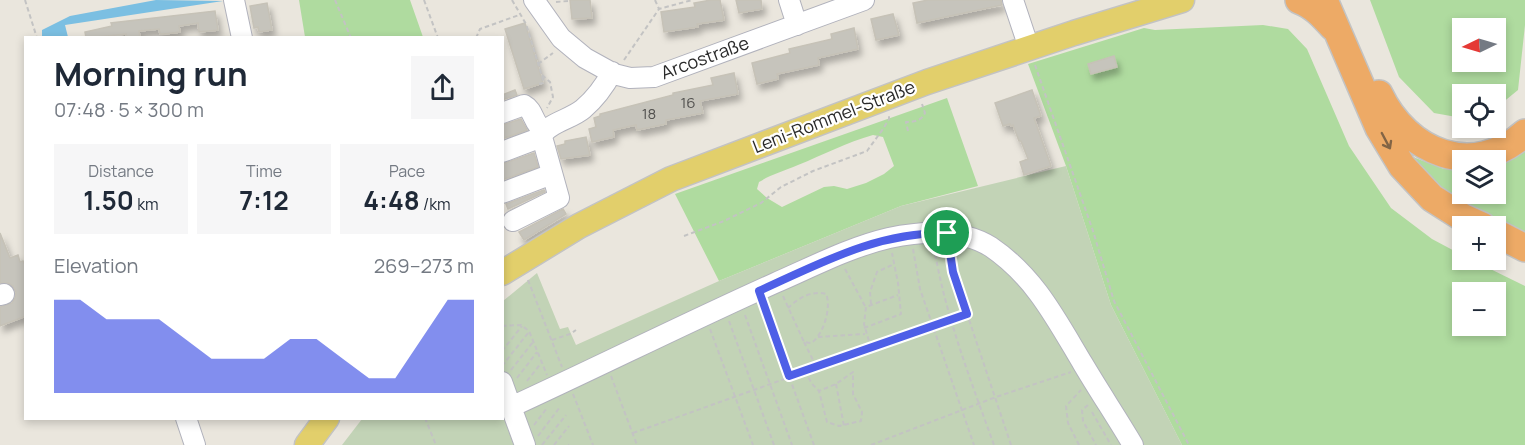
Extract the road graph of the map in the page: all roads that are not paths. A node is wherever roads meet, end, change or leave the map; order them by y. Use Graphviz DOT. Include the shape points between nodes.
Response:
graph roads {
  1 [pos="234,0"];
  2 [pos="534,0"];
  3 [pos="789,0"];
  4 [pos="864,0"];
  5 [pos="1013,0"];
  6 [pos="1299,0"];
  7 [pos="1324,0"];
  8 [pos="1341,0"];
  9 [pos="1175,1"];
  10 [pos="797,25"];
  11 [pos="1336,30"];
  12 [pos="242,36"];
  13 [pos="1029,48"];
  14 [pos="616,69"];
  15 [pos="504,112"];
  16 [pos="541,131"];
  17 [pos="1525,133"];
  18 [pos="504,151"];
  19 [pos="552,174"];
  20 [pos="504,192"];
  21 [pos="1460,216"];
  22 [pos="513,221"];
  23 [pos="1506,238"];
  24 [pos="1525,248"];
  25 [pos="514,272"];
  26 [pos="510,388"];
  27 [pos="187,420"];
  28 [pos="326,420"];
  29 [pos="528,440"];
  30 [pos="195,445"];
  31 [pos="307,445"];
  32 [pos="1133,445"];
  1 -- 12 [label="street"];
  2 -- 14 [label="street, Arcostraße" via="561,38 585,58"];
  3 -- 10 [label="street"];
  4 -- 10 [label="street, Arcostraße"];
  5 -- 13 [label="street"];
  6 -- 11 [label="highway" via="1322,14"];
  7 -- 11 [label="highway"];
  8 -- 17 [label="highway" via="1390,114 1419,143 1451,157 1478,157 1504,149"];
  9 -- 13 [label="main road, Leni-Rommel-Straße"];
  10 -- 14 [label="street, Arcostraße" via="654,77 630,78"];
  11 -- 21 [label="highway, one-way" via="1379,128 1402,166 1432,198"];
  13 -- 25 [label="main road, Leni-Rommel-Straße" via="916,86 671,179 579,226"];
  14 -- 16 [label="street" via="582,110"];
  15 -- 16 [label="street" via="524,105 530,108"];
  16 -- 18 [label="street"];
  16 -- 19 [label="street"];
  19 -- 20 [label="street"];
  19 -- 22 [label="street" via="559,198"];
  23 -- 24 [label="highway"];
  26 -- 29 [label="street"];
  26 -- 32 [label="street" via="558,385 838,256 888,238 939,233 970,237 989,246 1028,278 1047,304 1086,380"];
  27 -- 30 [label="street"];
  28 -- 31 [label="main road"];
}
